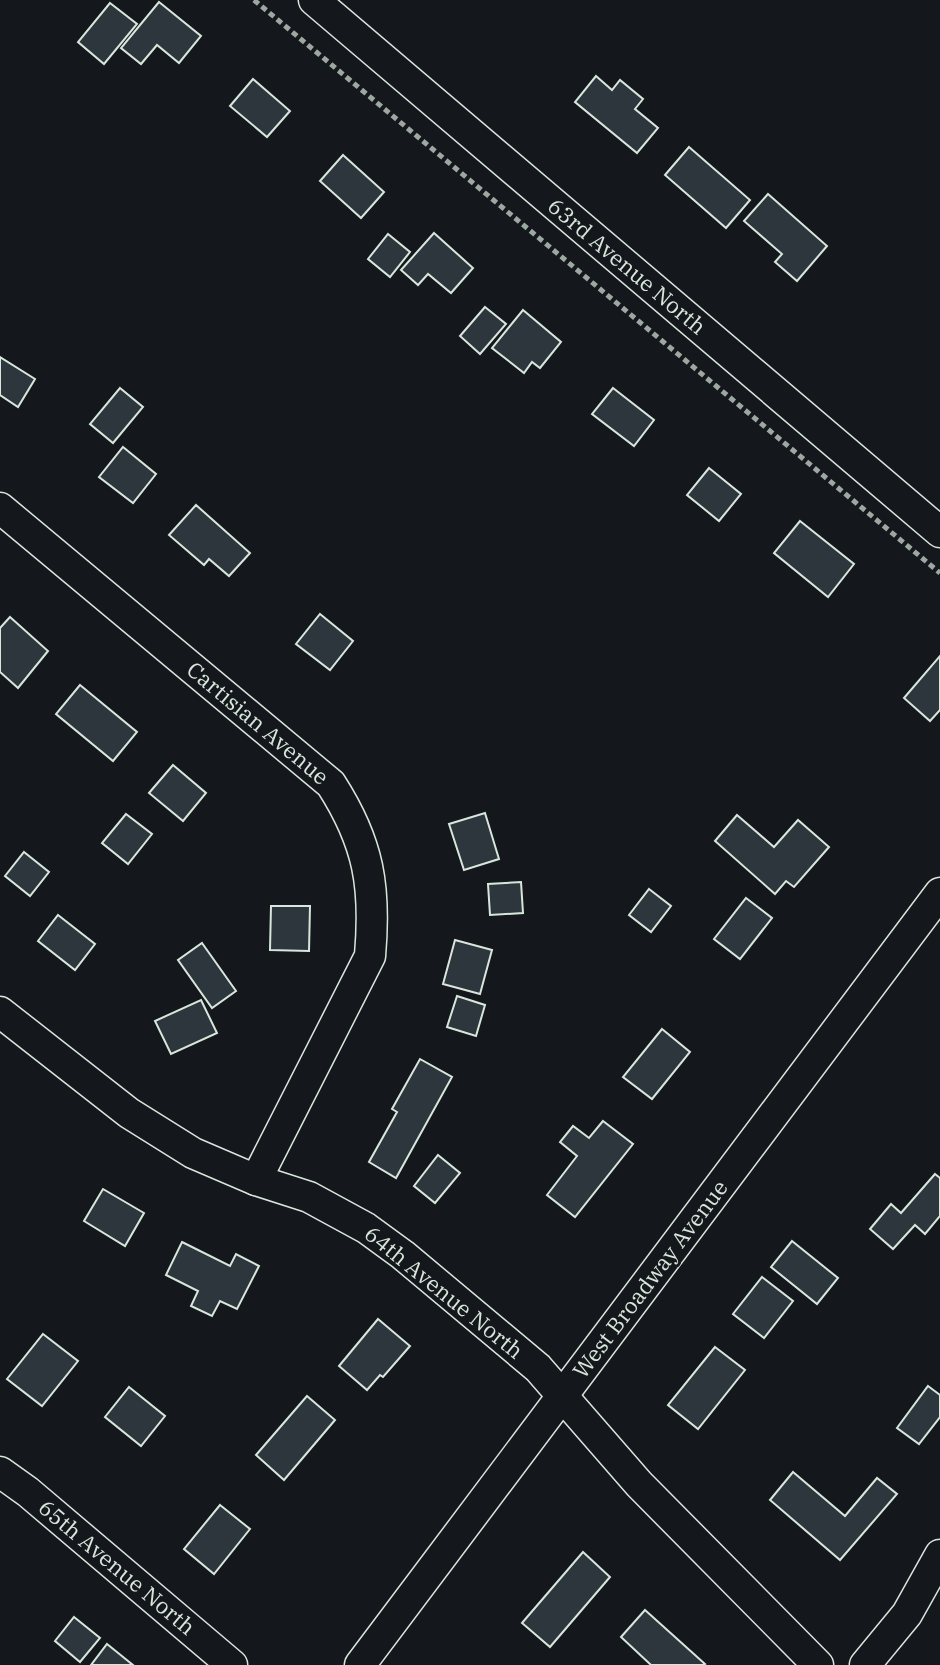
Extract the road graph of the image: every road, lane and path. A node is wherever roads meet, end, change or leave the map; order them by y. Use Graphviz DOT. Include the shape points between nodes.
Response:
graph roads {
  1 [pos="254,0"];
  2 [pos="314,0"];
  3 [pos="0,508"];
  4 [pos="940,532"];
  5 [pos="940,573"];
  6 [pos="940,893"];
  7 [pos="0,1012"];
  8 [pos="256,1180"];
  9 [pos="562,1397"];
  10 [pos="0,1472"];
  11 [pos="940,1555"];
  12 [pos="232,1665"];
  13 [pos="360,1665"];
  14 [pos="818,1665"];
  15 [pos="865,1665"];
  1 -- 5 [label="path"];
  2 -- 4 [label="street, 63rd Avenue North"];
  3 -- 8 [label="street, Cartisian Avenue" via="321,775 358,830 374,915 370,956"];
  6 -- 9 [label="street, West Broadway Avenue"];
  7 -- 8 [label="street, 64th Avenue North" via="129,1113 193,1153"];
  8 -- 9 [label="street, 64th Avenue North" via="309,1197 366,1228 538,1368"];
  9 -- 13 [label="street, West Broadway Avenue"];
  9 -- 14 [label="street, 64th Avenue North" via="639,1484"];
  10 -- 12 [label="street, 65th Avenue North"];
  11 -- 15 [label="street" via="907,1614"];
}
